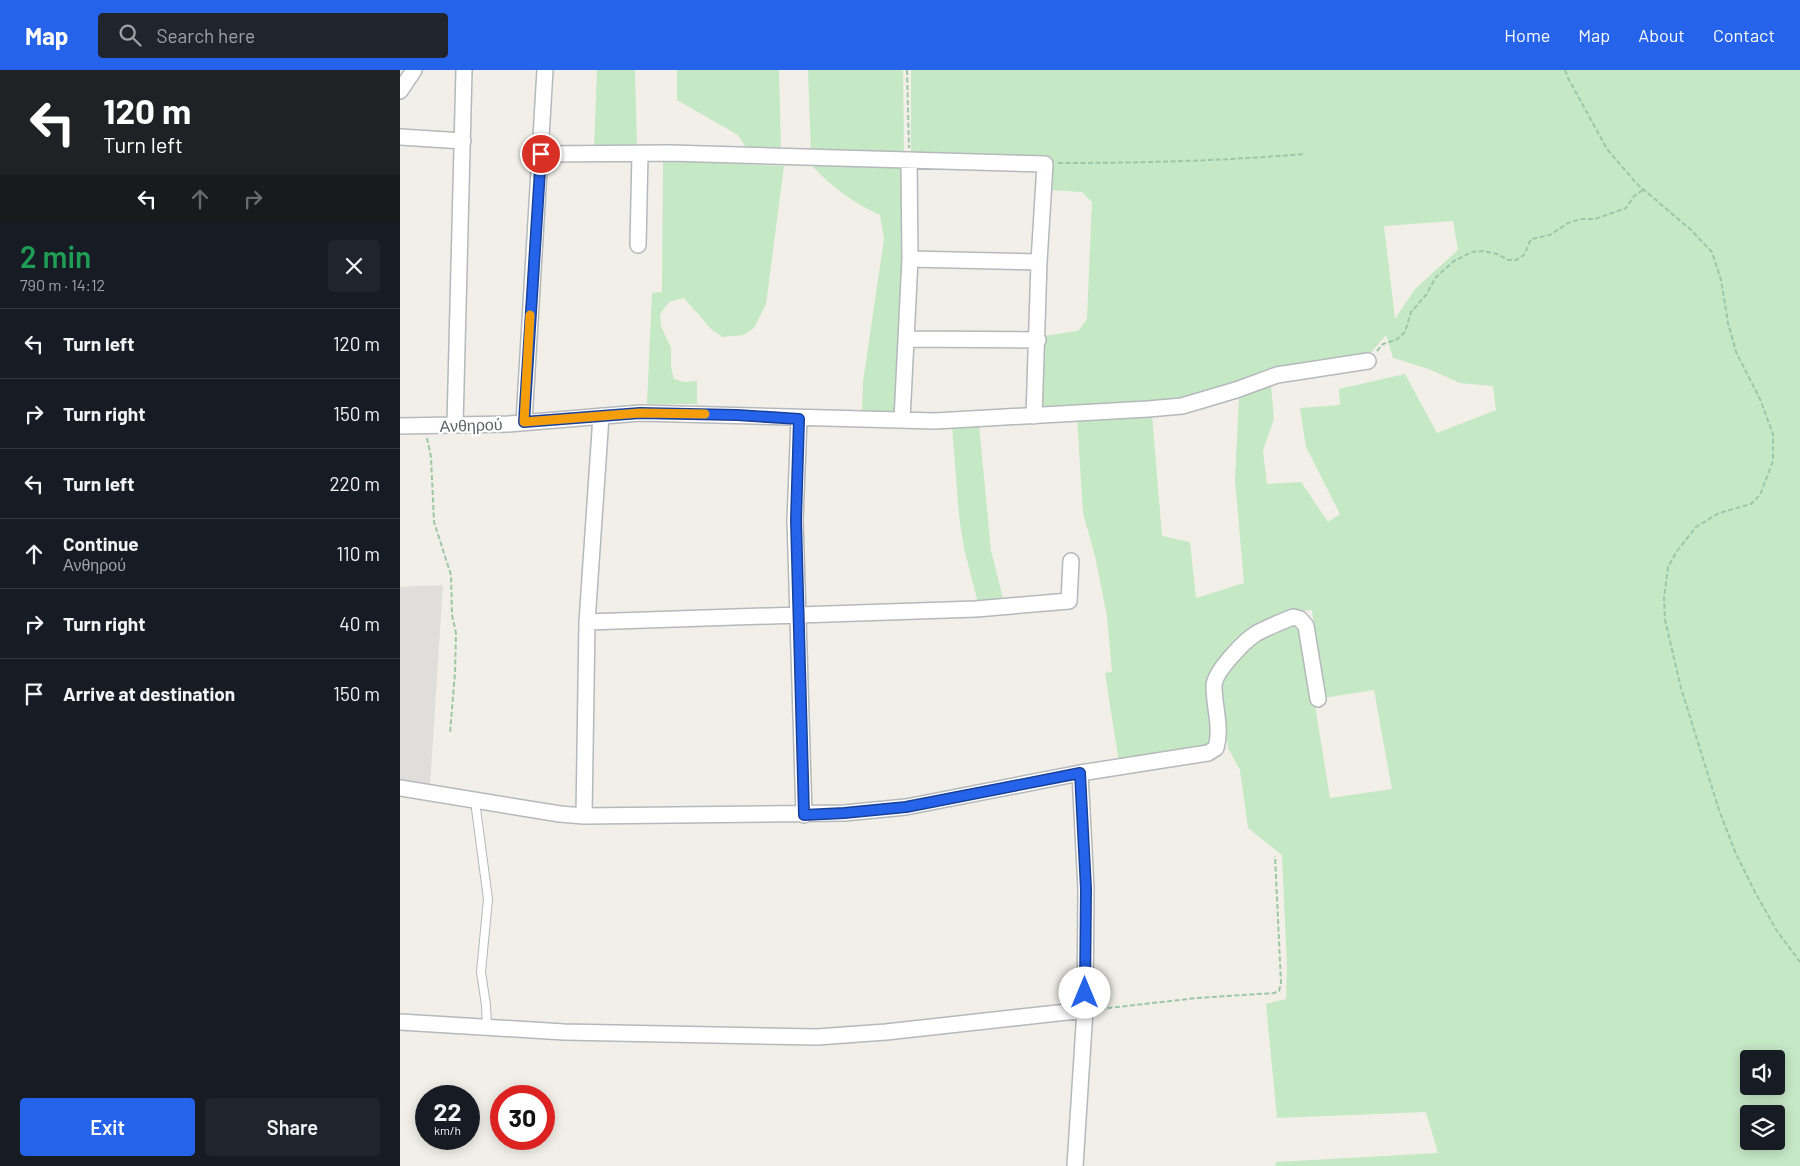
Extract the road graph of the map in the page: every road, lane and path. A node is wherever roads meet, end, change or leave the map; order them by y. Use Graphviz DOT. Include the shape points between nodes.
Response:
graph roads {
  1 [pos="414,70"];
  2 [pos="464,70"];
  3 [pos="545,70"];
  4 [pos="907,70"];
  5 [pos="1565,70"];
  6 [pos="400,91"];
  7 [pos="400,137"];
  8 [pos="462,141"];
  9 [pos="541,154"];
  10 [pos="640,154"];
  11 [pos="1303,154"];
  12 [pos="909,160"];
  13 [pos="1045,164"];
  14 [pos="1643,190"];
  15 [pos="638,244"];
  16 [pos="910,259"];
  17 [pos="1039,262"];
  18 [pos="906,340"];
  19 [pos="1038,340"];
  20 [pos="1368,361"];
  21 [pos="601,416"];
  22 [pos="1034,416"];
  23 [pos="799,419"];
  24 [pos="902,420"];
  25 [pos="524,422"];
  26 [pos="455,425"];
  27 [pos="400,426"];
  28 [pos="424,426"];
  29 [pos="1071,561"];
  30 [pos="798,614"];
  31 [pos="587,622"];
  32 [pos="1318,700"];
  33 [pos="450,733"];
  34 [pos="1080,773"];
  35 [pos="400,788"];
  36 [pos="475,801"];
  37 [pos="804,815"];
  38 [pos="584,816"];
  39 [pos="1275,856"];
  40 [pos="1800,962"];
  41 [pos="1085,1010"];
  42 [pos="400,1022"];
  43 [pos="487,1028"];
  44 [pos="1075,1166"];
  1 -- 6 [label="street"];
  2 -- 8 [label="street"];
  3 -- 9 [label="street"];
  4 -- 12 [label="path"];
  5 -- 14 [label="path" via="1607,149"];
  7 -- 8 [label="street"];
  8 -- 26 [label="street"];
  9 -- 10 [label="street"];
  9 -- 25 [label="street"];
  10 -- 12 [label="street"];
  10 -- 15 [label="street"];
  11 -- 13 [label="path" via="1148,163"];
  12 -- 13 [label="street"];
  12 -- 16 [label="street"];
  13 -- 17 [label="street"];
  14 -- 20 [label="path" via="1626,208 1595,219 1568,223 1550,235 1531,239 1524,255 1516,260 1483,251 1472,252 1454,261 1436,277 1411,312 1405,332 1384,344"];
  14 -- 40 [label="path" via="1712,252 1736,352 1760,399 1773,434 1773,461 1760,496 1751,504 1707,519 1685,538 1668,567 1664,605 1681,688 1719,810 1756,894"];
  16 -- 17 [label="street"];
  16 -- 18 [label="street"];
  17 -- 19 [label="street"];
  18 -- 19 [label="street"];
  18 -- 24 [label="street"];
  19 -- 22 [label="street"];
  20 -- 22 [label="street, Ανθηρού" via="1277,375 1182,406"];
  21 -- 23 [label="street, Ανθηρού" via="640,413"];
  21 -- 25 [label="street, Ανθηρού"];
  21 -- 31 [label="street"];
  22 -- 24 [label="street, Ανθηρού"];
  23 -- 24 [label="street, Ανθηρού"];
  23 -- 30 [label="street"];
  25 -- 26 [label="street, Ανθηρού"];
  26 -- 28 [label="street, Ανθηρού"];
  27 -- 28 [label="street, Ανθηρού"];
  28 -- 33 [label="path" via="430,457 434,522 451,575 456,653"];
  29 -- 30 [label="street" via="1069,600 976,609"];
  30 -- 31 [label="street"];
  30 -- 37 [label="street"];
  31 -- 38 [label="street"];
  32 -- 34 [label="street" via="1306,626 1293,617 1246,641 1218,673 1214,684 1219,738 1216,748"];
  34 -- 37 [label="street" via="906,807"];
  34 -- 41 [label="street" via="1086,889"];
  35 -- 36 [label="street"];
  36 -- 38 [label="street"];
  36 -- 43 [label="lane" via="488,899 481,972"];
  37 -- 38 [label="street"];
  39 -- 41 [label="path" via="1279,990"];
  41 -- 43 [label="street" via="816,1037 640,1035"];
  41 -- 44 [label="street"];
  42 -- 43 [label="street"];
}
